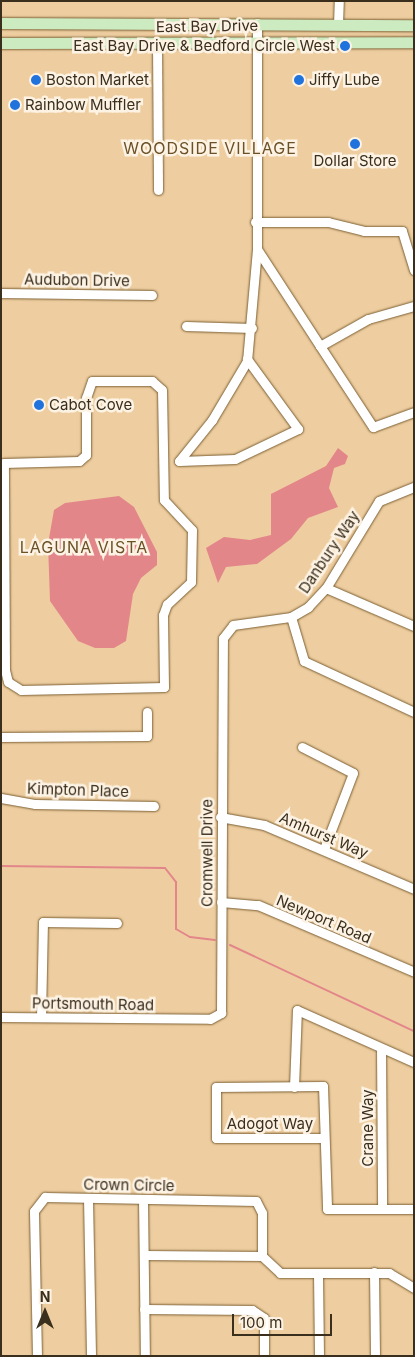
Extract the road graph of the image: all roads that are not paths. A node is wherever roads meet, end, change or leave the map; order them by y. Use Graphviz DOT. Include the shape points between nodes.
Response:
graph roads {
  1 [pos="339,1"];
  2 [pos="1,22"];
  3 [pos="256,23"];
  4 [pos="338,24"];
  5 [pos="414,25"];
  6 [pos="259,40"];
  7 [pos="157,42"];
  8 [pos="414,42"];
  9 [pos="1,43"];
  10 [pos="158,190"];
  11 [pos="255,222"];
  12 [pos="257,250"];
  13 [pos="414,270"];
  14 [pos="1,293"];
  15 [pos="152,295"];
  16 [pos="414,306"];
  17 [pos="186,326"];
  18 [pos="252,328"];
  19 [pos="320,346"];
  20 [pos="247,359"];
  21 [pos="414,412"];
  22 [pos="414,487"];
  23 [pos="4,572"];
  24 [pos="326,588"];
  25 [pos="292,617"];
  26 [pos="414,626"];
  27 [pos="146,712"];
  28 [pos="414,712"];
  29 [pos="1,737"];
  30 [pos="302,748"];
  31 [pos="1,798"];
  32 [pos="154,806"];
  33 [pos="220,817"];
  34 [pos="324,849"];
  35 [pos="414,889"];
  36 [pos="221,902"];
  37 [pos="117,923"];
  38 [pos="414,972"];
  39 [pos="1,1016"];
  40 [pos="41,1017"];
  41 [pos="184,1019"];
  42 [pos="381,1048"];
  43 [pos="414,1062"];
  44 [pos="294,1087"];
  45 [pos="324,1138"];
  46 [pos="88,1198"];
  47 [pos="143,1199"];
  48 [pos="382,1209"];
  49 [pos="414,1209"];
  50 [pos="144,1255"];
  51 [pos="262,1256"];
  52 [pos="374,1272"];
  53 [pos="318,1274"];
  54 [pos="414,1288"];
  55 [pos="144,1309"];
  56 [pos="37,1356"];
  57 [pos="91,1356"];
  58 [pos="145,1356"];
  59 [pos="264,1356"];
  60 [pos="319,1356"];
  61 [pos="375,1356"];
  1 -- 4 [label="street"];
  2 -- 3 [label="main road, East Bay Drive"];
  3 -- 4 [label="main road, East Bay Drive"];
  3 -- 6 [label="street"];
  4 -- 5 [label="main road, East Bay Drive"];
  6 -- 7 [label="main road, East Bay Drive"];
  6 -- 8 [label="main road, East Bay Drive"];
  6 -- 11 [label="street"];
  7 -- 9 [label="main road, East Bay Drive"];
  7 -- 10 [label="street"];
  11 -- 12 [label="street"];
  11 -- 13 [label="street" via="328,222 364,231 402,231"];
  12 -- 18 [label="street"];
  12 -- 19 [label="street"];
  14 -- 15 [label="street, Audubon Drive"];
  16 -- 19 [label="street" via="368,318"];
  17 -- 18 [label="street"];
  18 -- 20 [label="street"];
  19 -- 21 [label="street" via="373,427"];
  20 -- 20 [label="street" via="226,399 178,461 235,459 298,429"];
  22 -- 24 [label="street, Danbury Way" via="379,501"];
  23 -- 23 [label="street" via="4,463 79,461 86,455 86,398 92,381 157,383 162,390 164,500 192,530 191,582 167,604 163,615 164,688 21,690 8,682"];
  24 -- 25 [label="street, Danbury Way"];
  24 -- 26 [label="street"];
  25 -- 28 [label="street" via="304,661"];
  25 -- 33 [label="street, Cromwell Drive" via="233,625 223,638 219,654"];
  27 -- 29 [label="street" via="147,736"];
  30 -- 34 [label="street" via="353,773"];
  31 -- 32 [label="street, Kimpton Place" via="35,804"];
  33 -- 34 [label="street, Amhurst Way" via="264,825"];
  33 -- 36 [label="street, Cromwell Drive"];
  34 -- 35 [label="street, Amhurst Way"];
  36 -- 38 [label="street, Newport Road" via="258,905"];
  36 -- 41 [label="street, Cromwell Drive" via="221,1013 210,1019"];
  37 -- 40 [label="street" via="43,922"];
  39 -- 40 [label="street, Portsmouth Road"];
  40 -- 41 [label="street, Portsmouth Road"];
  42 -- 43 [label="street"];
  42 -- 44 [label="street" via="297,1010"];
  42 -- 48 [label="street, Crane Way"];
  44 -- 45 [label="street" via="322,1086"];
  44 -- 45 [label="street, Adogot Way" via="216,1087 216,1138"];
  45 -- 48 [label="street" via="327,1209"];
  46 -- 47 [label="street, Crown Circle"];
  46 -- 56 [label="street, Crown Circle" via="45,1197 35,1205"];
  46 -- 57 [label="street"];
  47 -- 50 [label="street"];
  47 -- 51 [label="street, Crown Circle" via="256,1202 262,1213"];
  48 -- 49 [label="street"];
  50 -- 51 [label="street"];
  50 -- 55 [label="street"];
  51 -- 53 [label="street" via="280,1273"];
  52 -- 53 [label="street"];
  52 -- 54 [label="street" via="399,1276"];
  52 -- 61 [label="street"];
  53 -- 60 [label="street"];
  55 -- 58 [label="street"];
  55 -- 59 [label="street" via="252,1310 264,1318"];
}
